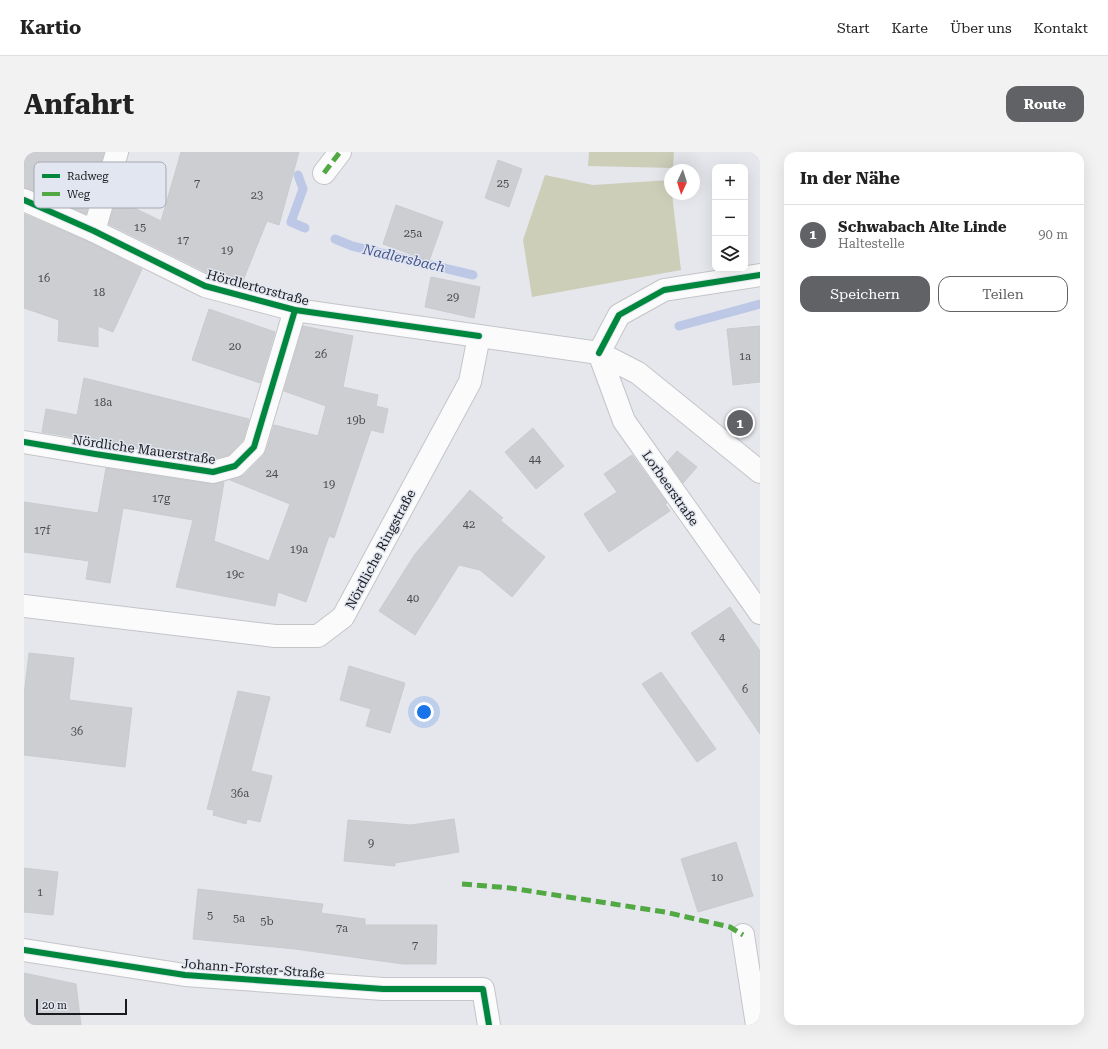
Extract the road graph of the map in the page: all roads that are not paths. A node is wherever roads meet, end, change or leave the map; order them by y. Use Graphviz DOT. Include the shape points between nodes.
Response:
graph roads {
  1 [pos="118,152"];
  2 [pos="340,152"];
  3 [pos="115,162"];
  4 [pos="324,173"];
  5 [pos="24,200"];
  6 [pos="34,204"];
  7 [pos="42,208"];
  8 [pos="101,208"];
  9 [pos="94,231"];
  10 [pos="760,275"];
  11 [pos="295,310"];
  12 [pos="479,336"];
  13 [pos="599,353"];
  14 [pos="24,442"];
  15 [pos="760,472"];
  16 [pos="24,606"];
  17 [pos="760,613"];
  18 [pos="743,935"];
  19 [pos="24,950"];
  20 [pos="489,1025"];
  21 [pos="757,1025"];
  1 -- 3 [label="street"];
  2 -- 4 [label="street"];
  5 -- 6 [label="street, Hördlertorstraße"];
  7 -- 9 [label="street, Hördlertorstraße"];
  8 -- 9 [label="street"];
  9 -- 11 [label="street, Hördlertorstraße" via="205,286"];
  10 -- 13 [label="street" via="664,290 620,315"];
  11 -- 12 [label="street, Hördlertorstraße"];
  11 -- 14 [label="street, Nördliche Mauerstraße" via="254,447 235,466 213,472"];
  12 -- 13 [label="street, Hördlertorstraße"];
  12 -- 16 [label="street, Nördliche Ringstraße" via="470,382 343,617 318,636 275,636"];
  13 -- 15 [label="street, Hördlertorstraße" via="638,373"];
  13 -- 17 [label="street, Lorbeerstraße" via="624,421"];
  18 -- 21 [label="street"];
  19 -- 20 [label="street, Johann-Forster-Straße" via="185,975 383,989 483,989"];
}
